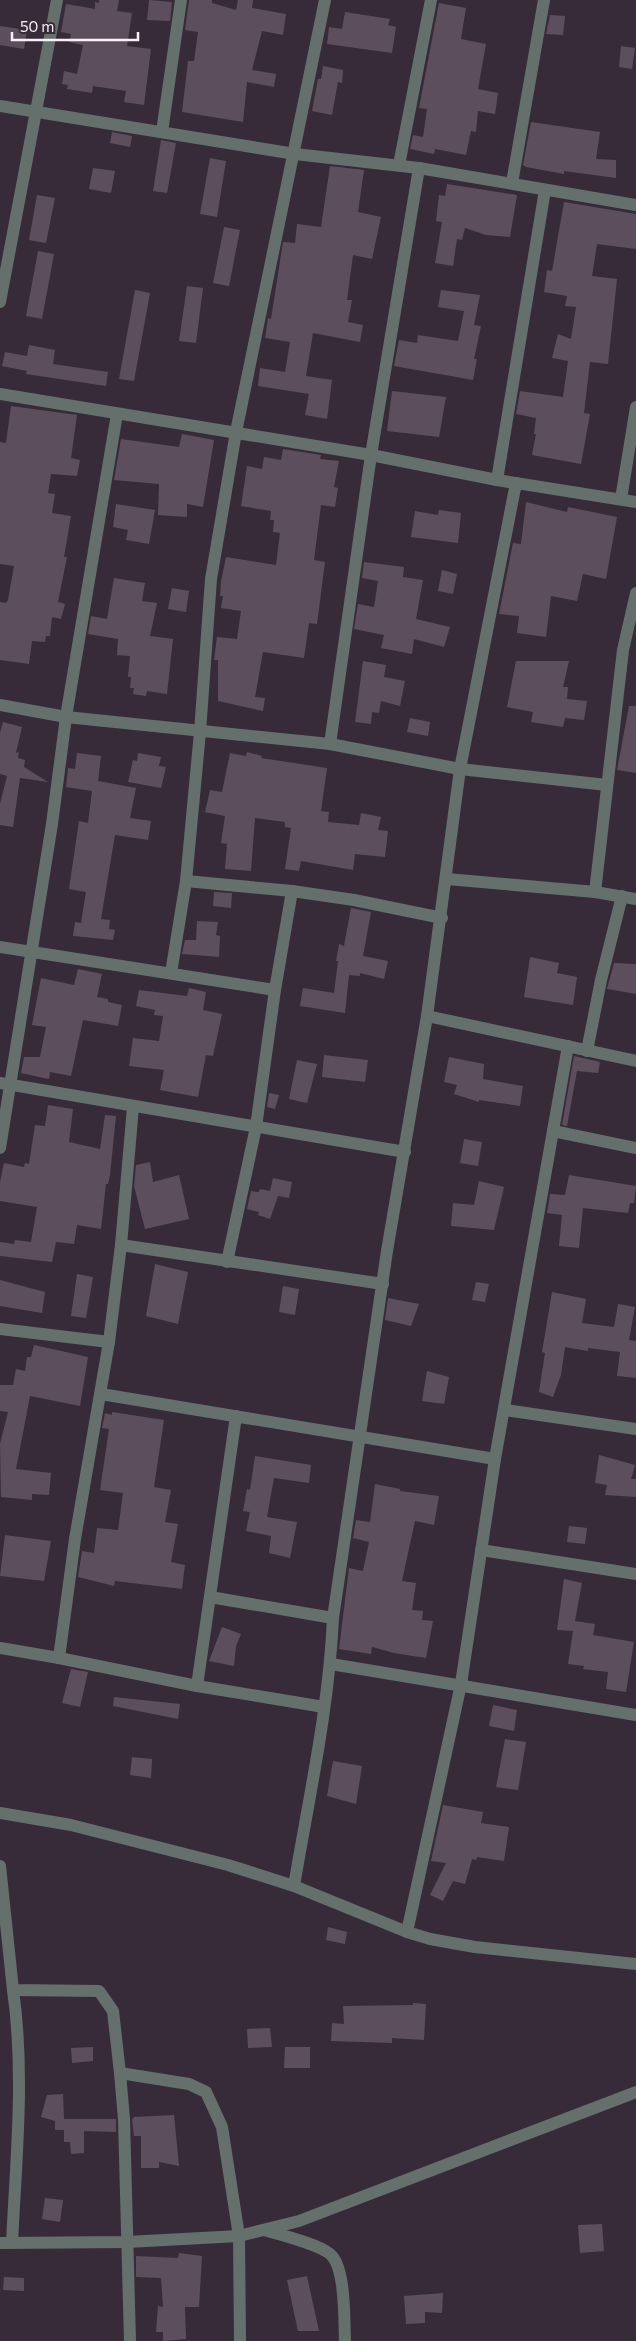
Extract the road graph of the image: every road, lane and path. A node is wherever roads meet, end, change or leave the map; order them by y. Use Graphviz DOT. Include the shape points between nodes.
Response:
graph roads {
  1 [pos="57,0"];
  2 [pos="181,0"];
  3 [pos="325,0"];
  4 [pos="431,0"];
  5 [pos="544,0"];
  6 [pos="0,106"];
  7 [pos="35,111"];
  8 [pos="162,132"];
  9 [pos="295,154"];
  10 [pos="399,165"];
  11 [pos="419,168"];
  12 [pos="512,183"];
  13 [pos="545,190"];
  14 [pos="636,205"];
  15 [pos="0,302"];
  16 [pos="0,394"];
  17 [pos="636,408"];
  18 [pos="117,414"];
  19 [pos="236,432"];
  20 [pos="371,455"];
  21 [pos="497,480"];
  22 [pos="516,483"];
  23 [pos="621,499"];
  24 [pos="636,502"];
  25 [pos="636,593"];
  26 [pos="0,705"];
  27 [pos="66,717"];
  28 [pos="200,732"];
  29 [pos="330,744"];
  30 [pos="460,769"];
  31 [pos="607,785"];
  32 [pos="447,879"];
  33 [pos="186,882"];
  34 [pos="292,891"];
  35 [pos="595,892"];
  36 [pos="622,896"];
  37 [pos="636,899"];
  38 [pos="442,918"];
  39 [pos="0,947"];
  40 [pos="31,952"];
  41 [pos="171,973"];
  42 [pos="275,990"];
  43 [pos="428,1016"];
  44 [pos="568,1046"];
  45 [pos="587,1051"];
  46 [pos="636,1060"];
  47 [pos="5,1084"];
  48 [pos="133,1107"];
  49 [pos="256,1127"];
  50 [pos="553,1131"];
  51 [pos="0,1148"];
  52 [pos="636,1148"];
  53 [pos="405,1152"];
  54 [pos="121,1245"];
  55 [pos="227,1262"];
  56 [pos="383,1284"];
  57 [pos="0,1329"];
  58 [pos="109,1342"];
  59 [pos="101,1394"];
  60 [pos="505,1410"];
  61 [pos="236,1416"];
  62 [pos="636,1428"];
  63 [pos="361,1436"];
  64 [pos="495,1459"];
  65 [pos="481,1550"];
  66 [pos="636,1574"];
  67 [pos="210,1597"];
  68 [pos="333,1618"];
  69 [pos="0,1648"];
  70 [pos="59,1658"];
  71 [pos="331,1664"];
  72 [pos="461,1684"];
  73 [pos="197,1686"];
  74 [pos="324,1708"];
  75 [pos="636,1715"];
  76 [pos="0,1813"];
  77 [pos="0,1866"];
  78 [pos="294,1886"];
  79 [pos="407,1932"];
  80 [pos="636,1964"];
  81 [pos="13,1990"];
  82 [pos="120,2073"];
  83 [pos="636,2092"];
  84 [pos="264,2230"];
  85 [pos="239,2236"];
  86 [pos="126,2242"];
  87 [pos="6,2243"];
  88 [pos="130,2341"];
  89 [pos="240,2341"];
  90 [pos="345,2341"];
  1 -- 7 [label="street"];
  2 -- 8 [label="street"];
  3 -- 9 [label="street"];
  4 -- 10 [label="street"];
  5 -- 12 [label="street"];
  6 -- 7 [label="street"];
  7 -- 8 [label="street"];
  7 -- 15 [label="street"];
  8 -- 9 [label="street"];
  9 -- 10 [label="street"];
  9 -- 19 [label="street"];
  10 -- 11 [label="street"];
  11 -- 12 [label="street"];
  11 -- 20 [label="street"];
  12 -- 13 [label="street"];
  13 -- 14 [label="street"];
  13 -- 21 [label="street"];
  16 -- 18 [label="street"];
  17 -- 23 [label="street"];
  18 -- 19 [label="street"];
  18 -- 27 [label="street"];
  19 -- 20 [label="street"];
  19 -- 28 [label="street" via="211,579"];
  20 -- 21 [label="street"];
  20 -- 29 [label="street"];
  21 -- 22 [label="street"];
  22 -- 23 [label="street"];
  22 -- 30 [label="street"];
  23 -- 24 [label="street"];
  25 -- 31 [label="street" via="623,650"];
  26 -- 27 [label="street"];
  27 -- 28 [label="street"];
  27 -- 40 [label="street"];
  28 -- 29 [label="street"];
  28 -- 33 [label="street"];
  29 -- 30 [label="street"];
  30 -- 31 [label="street"];
  30 -- 32 [label="street"];
  31 -- 35 [label="street"];
  32 -- 35 [label="street"];
  32 -- 38 [label="street"];
  33 -- 34 [label="street"];
  33 -- 41 [label="street"];
  34 -- 38 [label="street"];
  34 -- 42 [label="street"];
  35 -- 36 [label="street"];
  36 -- 37 [label="street"];
  36 -- 45 [label="street"];
  38 -- 43 [label="street"];
  39 -- 40 [label="street"];
  40 -- 41 [label="street"];
  40 -- 47 [label="street"];
  41 -- 42 [label="street"];
  42 -- 49 [label="street"];
  43 -- 44 [label="street"];
  43 -- 53 [label="street"];
  44 -- 45 [label="street"];
  44 -- 50 [label="street"];
  45 -- 46 [label="street"];
  47 -- 48 [label="street"];
  47 -- 51 [label="street"];
  48 -- 49 [label="street"];
  48 -- 54 [label="street"];
  49 -- 53 [label="street"];
  49 -- 55 [label="street"];
  50 -- 52 [label="street"];
  50 -- 60 [label="street"];
  53 -- 56 [label="street"];
  54 -- 55 [label="street"];
  54 -- 58 [label="street"];
  55 -- 56 [label="street"];
  56 -- 63 [label="street"];
  57 -- 58 [label="street"];
  58 -- 59 [label="street"];
  59 -- 61 [label="street"];
  59 -- 70 [label="street" via="75,1539"];
  60 -- 62 [label="street"];
  60 -- 64 [label="street"];
  61 -- 63 [label="street"];
  61 -- 67 [label="street"];
  63 -- 64 [label="street"];
  63 -- 68 [label="street"];
  64 -- 65 [label="street"];
  65 -- 66 [label="street"];
  65 -- 72 [label="street"];
  67 -- 68 [label="street"];
  67 -- 73 [label="street"];
  68 -- 71 [label="street"];
  69 -- 70 [label="street"];
  70 -- 73 [label="street"];
  71 -- 72 [label="street"];
  71 -- 74 [label="street"];
  72 -- 75 [label="street"];
  72 -- 79 [label="street"];
  73 -- 74 [label="street"];
  74 -- 78 [label="street"];
  76 -- 78 [label="street" via="71,1825 228,1865"];
  77 -- 81 [label="street"];
  78 -- 79 [label="street"];
  79 -- 80 [label="street" via="475,1947"];
  81 -- 82 [label="street" via="99,1991 113,2012"];
  81 -- 87 [label="street" via="19,2064"];
  82 -- 85 [label="street" via="189,2084 206,2092 222,2127"];
  82 -- 86 [label="street"];
  83 -- 84 [label="street" via="299,2221"];
  84 -- 85 [label="street"];
  84 -- 90 [label="street" via="331,2254 339,2269"];
  85 -- 86 [label="street"];
  85 -- 89 [label="street"];
  86 -- 87 [label="street"];
  86 -- 88 [label="street"];
}
